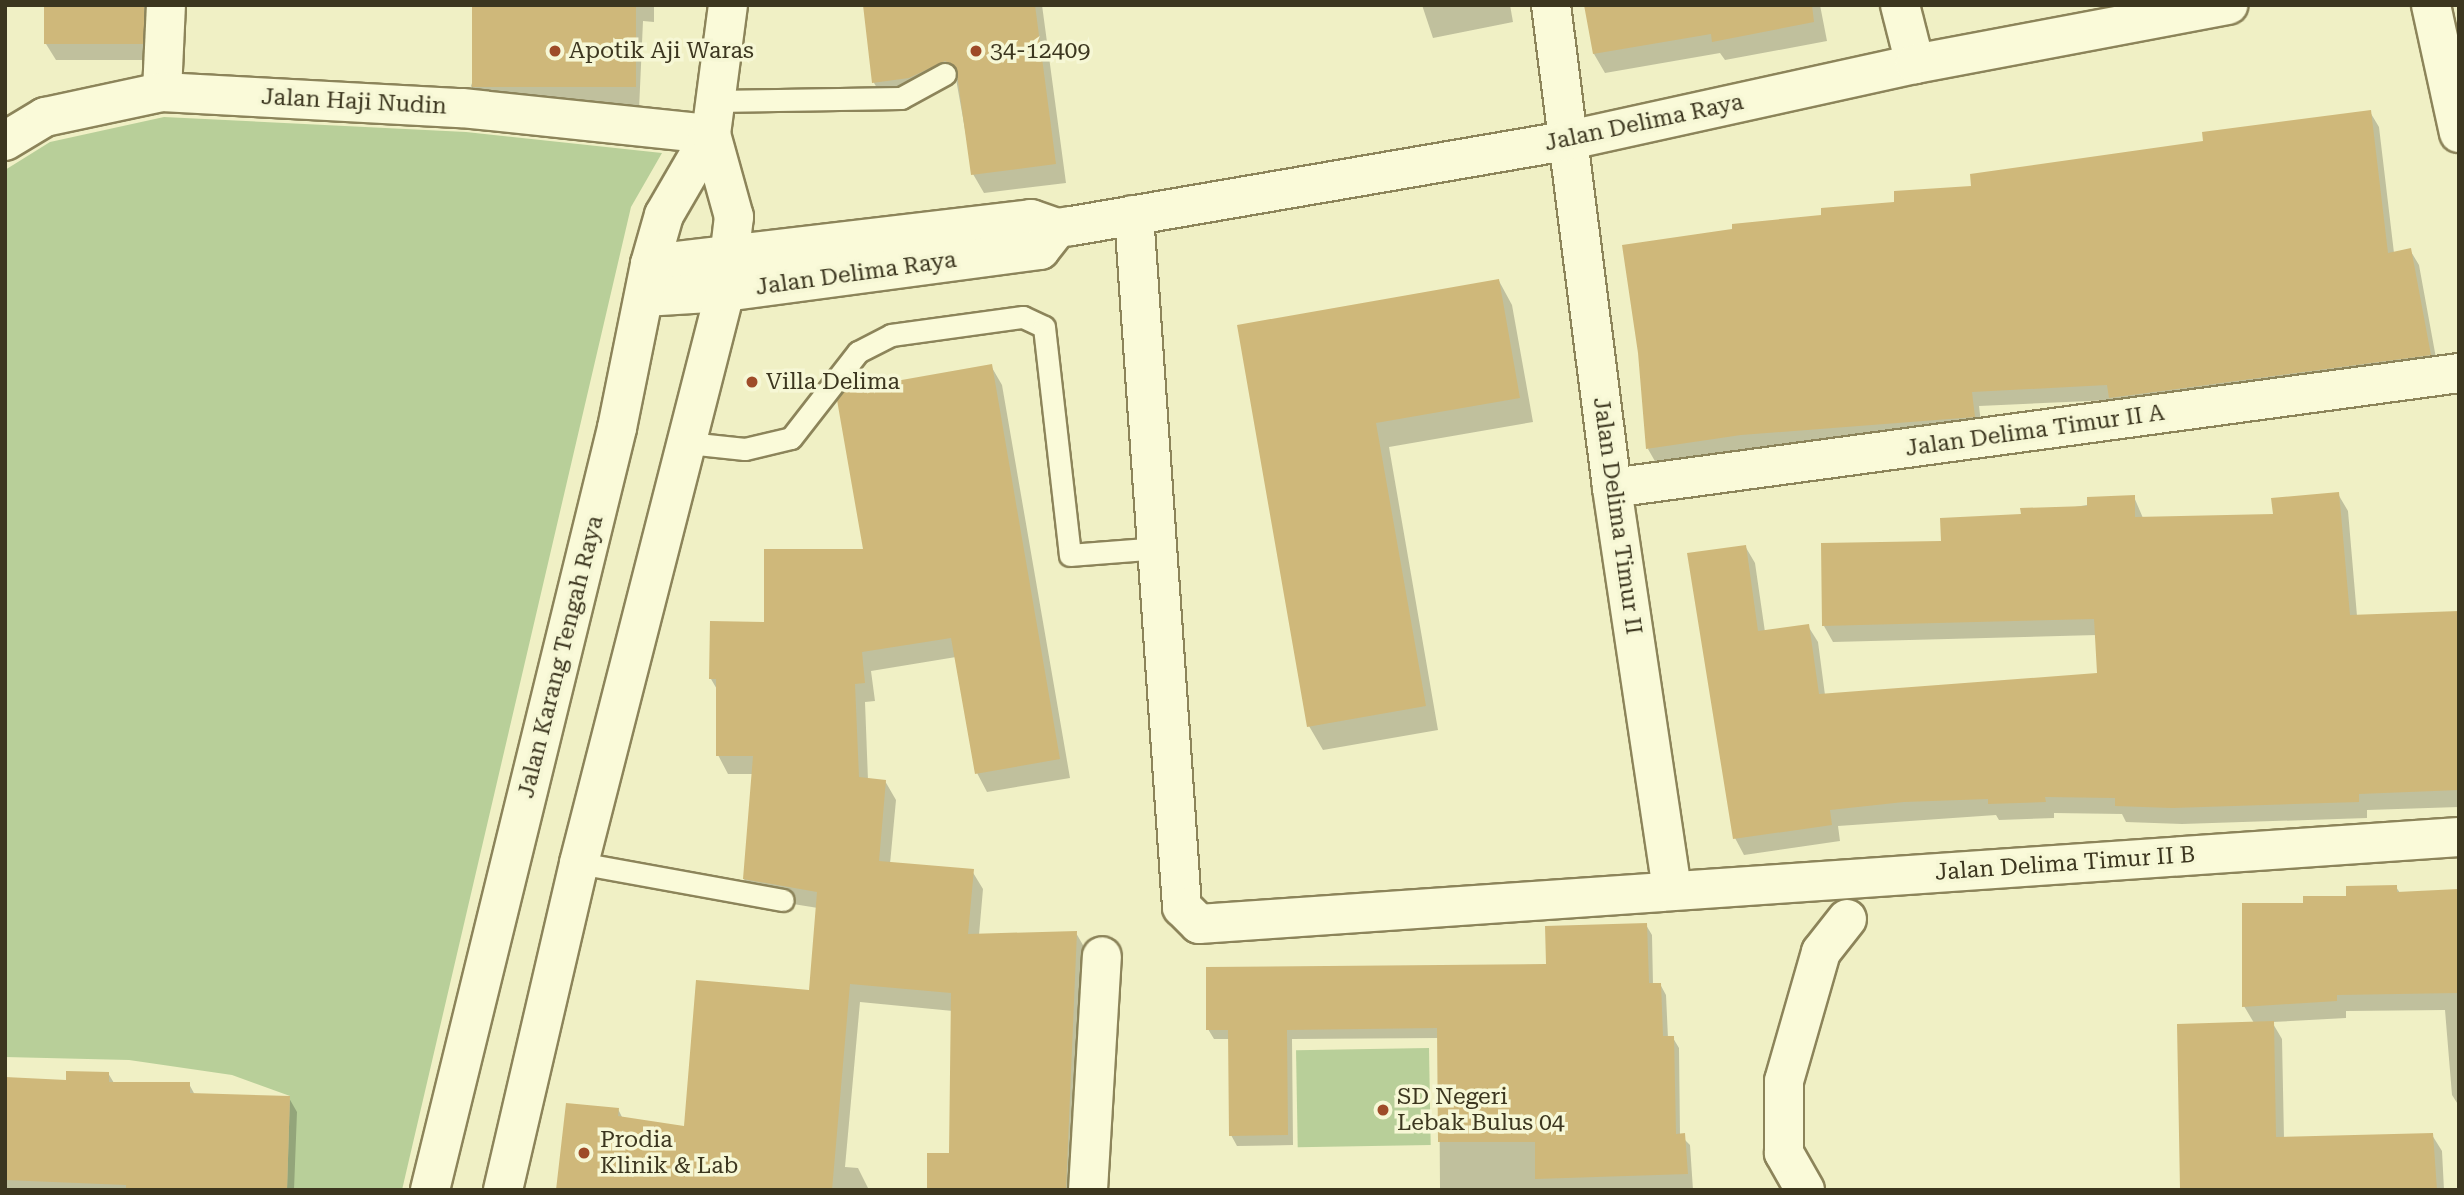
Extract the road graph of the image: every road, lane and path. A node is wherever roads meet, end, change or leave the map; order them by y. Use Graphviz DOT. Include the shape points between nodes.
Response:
graph roads {
  1 [pos="166,5"];
  2 [pos="729,5"];
  3 [pos="1551,5"];
  4 [pos="1900,5"];
  5 [pos="2228,5"];
  6 [pos="2431,5"];
  7 [pos="1915,64"];
  8 [pos="945,74"];
  9 [pos="162,92"];
  10 [pos="713,118"];
  11 [pos="2459,133"];
  12 [pos="5,141"];
  13 [pos="1565,141"];
  14 [pos="1092,222"];
  15 [pos="728,275"];
  16 [pos="647,280"];
  17 [pos="2459,373"];
  18 [pos="688,443"];
  19 [pos="1612,488"];
  20 [pos="1159,548"];
  21 [pos="2459,837"];
  22 [pos="579,863"];
  23 [pos="1672,891"];
  24 [pos="783,900"];
  25 [pos="1847,919"];
  26 [pos="1102,956"];
  27 [pos="430,1190"];
  28 [pos="503,1190"];
  29 [pos="1088,1190"];
  30 [pos="1805,1190"];
  1 -- 9 [label="street"];
  2 -- 10 [label="street, Jalan Karang Tengah Raya"];
  3 -- 13 [label="street, Jalan Delima Timur II"];
  4 -- 7 [label="street"];
  5 -- 7 [label="street, Jalan Delima Raya"];
  6 -- 11 [label="street"];
  7 -- 13 [label="street, Jalan Delima Raya"];
  8 -- 10 [label="lane" via="901,98"];
  9 -- 10 [label="street, Jalan Haji Nudin"];
  9 -- 12 [label="street, Jalan Haji Nudin" via="45,117"];
  10 -- 15 [label="street, Jalan Karang Tengah Raya" via="734,217"];
  10 -- 16 [label="street, Jalan Karang Tengah Raya" via="664,215"];
  13 -- 14 [label="street, Jalan Delima Raya"];
  13 -- 19 [label="street, Jalan Delima Timur II"];
  14 -- 15 [label="street, Jalan Delima Raya" via="1031,219"];
  14 -- 20 [label="street, Jalan Delima Timur II B"];
  15 -- 16 [label="street, Jalan Delima Raya"];
  15 -- 18 [label="street, Jalan Karang Tengah Raya"];
  16 -- 27 [label="street, Jalan Karang Tengah Raya" via="617,428"];
  17 -- 19 [label="street, Jalan Delima Timur II A"];
  18 -- 20 [label="lane" via="745,449 790,438 858,352 891,335 1023,317 1044,327 1070,555"];
  18 -- 22 [label="street, Jalan Karang Tengah Raya"];
  19 -- 23 [label="street, Jalan Delima Timur II"];
  20 -- 23 [label="street, Jalan Delima Timur II B" via="1182,908 1199,924"];
  21 -- 23 [label="street, Jalan Delima Timur II B"];
  22 -- 24 [label="lane"];
  22 -- 28 [label="street, Jalan Karang Tengah Raya"];
  25 -- 30 [label="street" via="1821,952 1784,1081 1784,1153"];
  26 -- 29 [label="street"];
}
